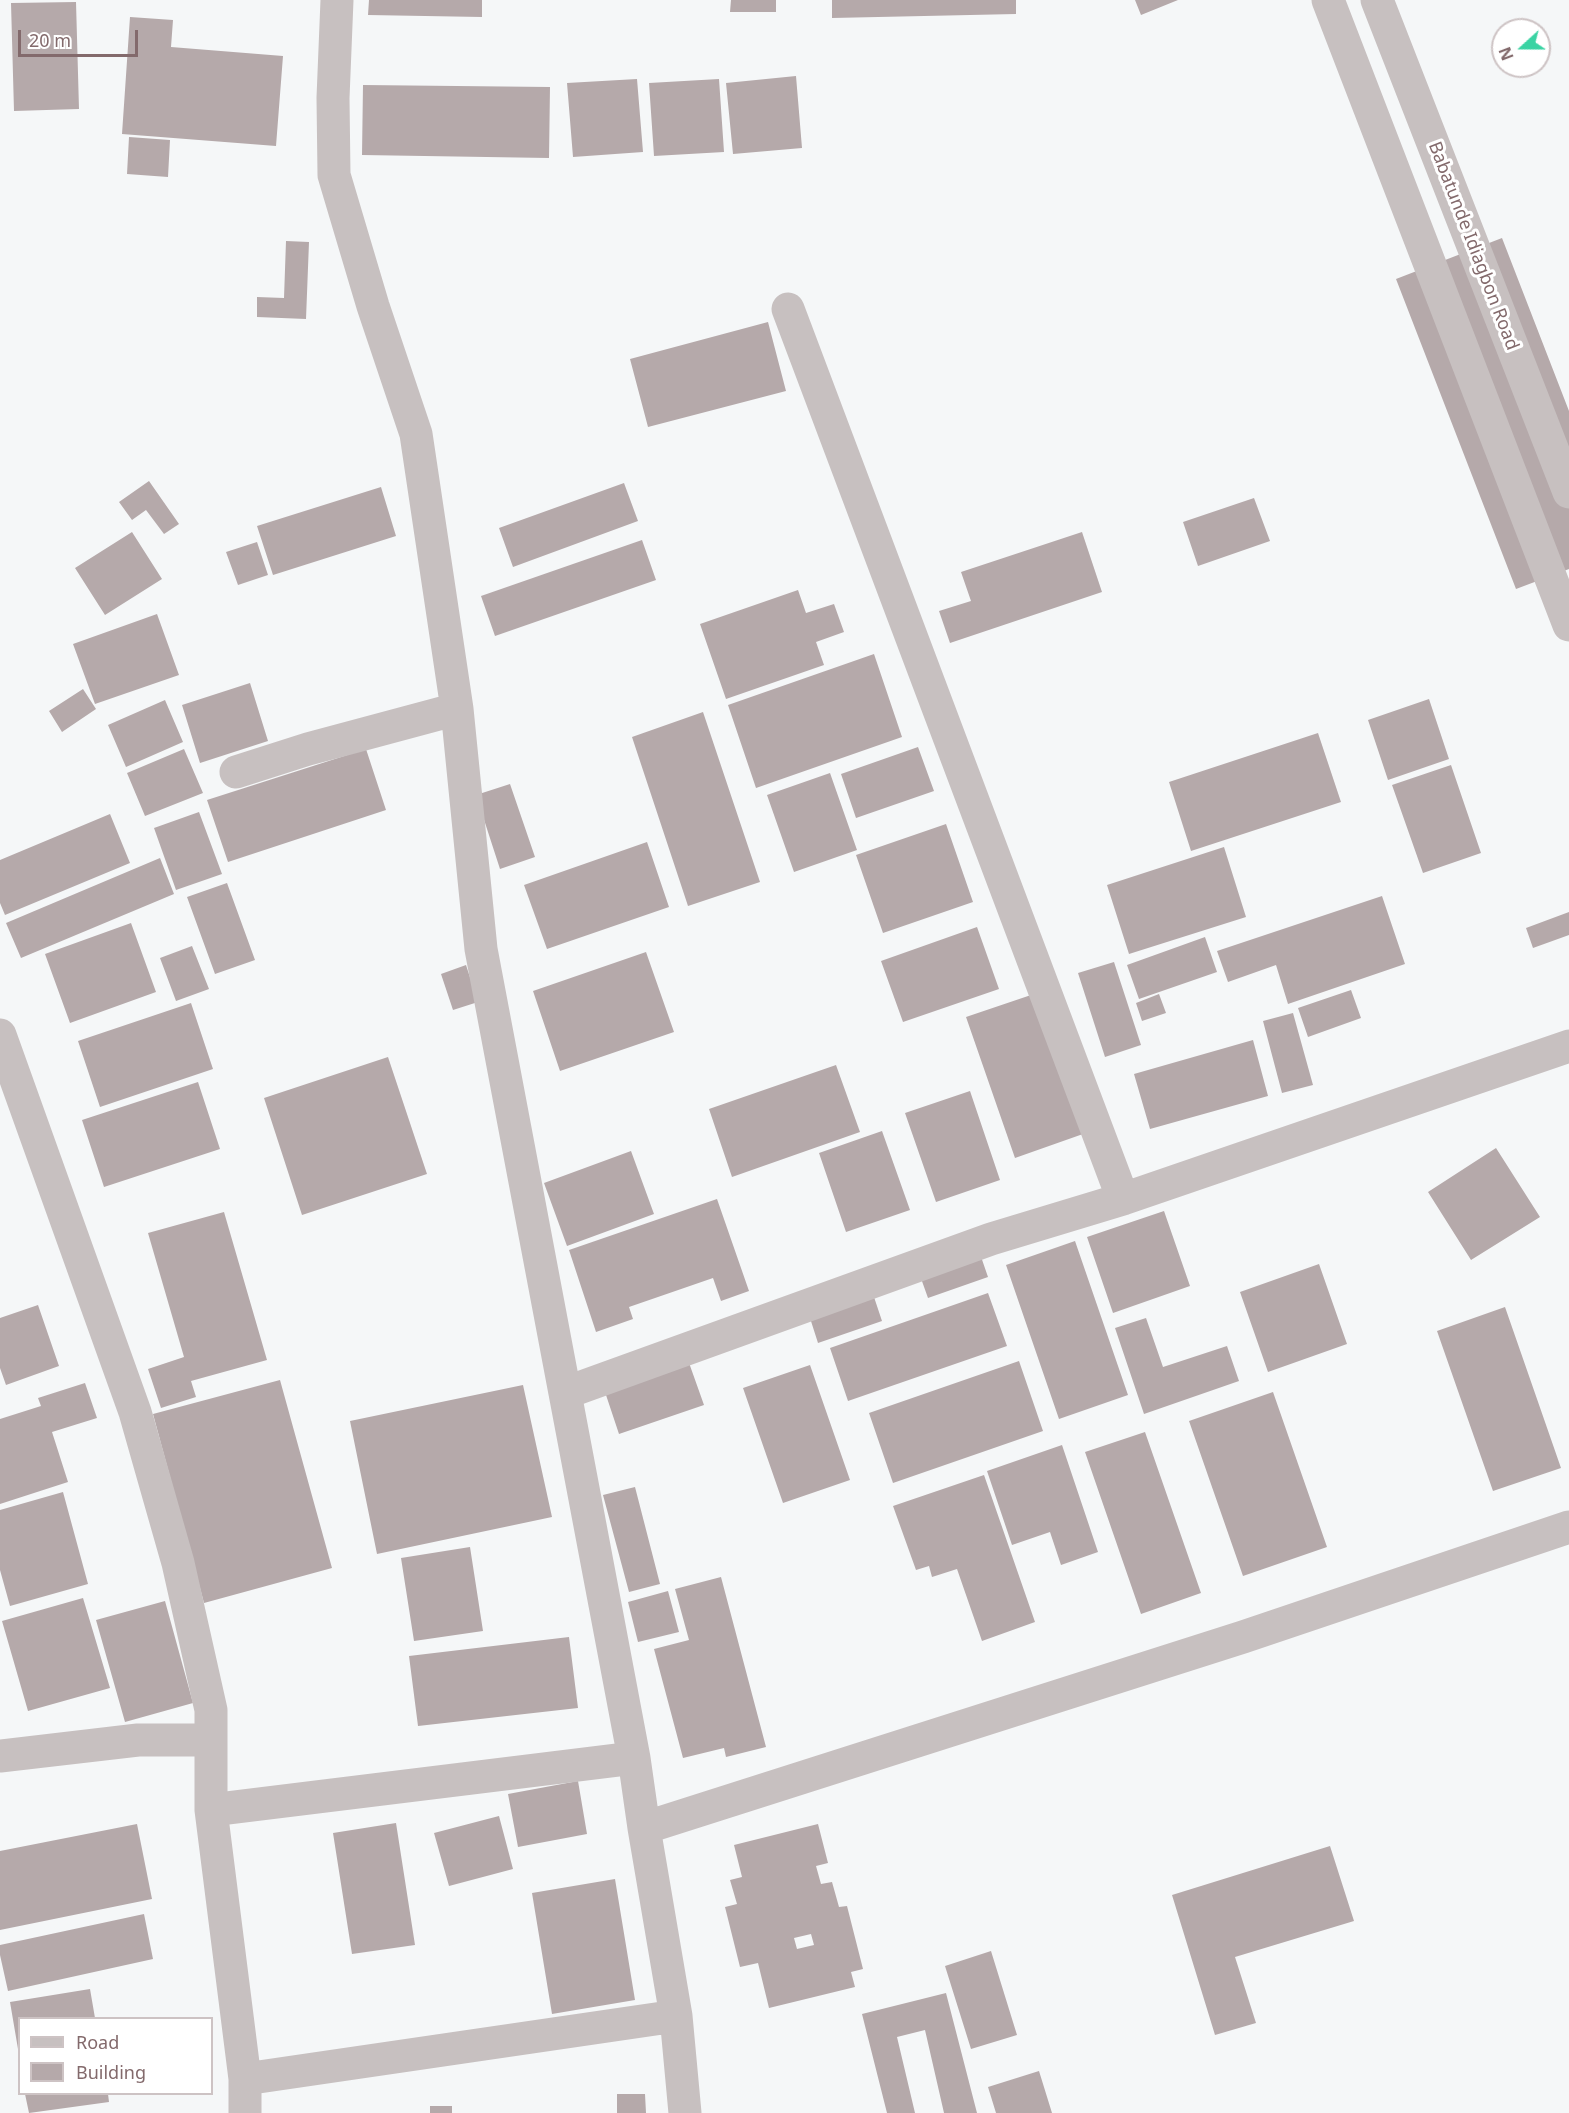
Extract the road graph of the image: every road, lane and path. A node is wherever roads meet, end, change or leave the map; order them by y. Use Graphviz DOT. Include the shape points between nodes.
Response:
graph roads {
  1 [pos="337,0"];
  2 [pos="1328,0"];
  3 [pos="1377,0"];
  4 [pos="788,309"];
  5 [pos="1569,492"];
  6 [pos="1569,625"];
  7 [pos="457,709"];
  8 [pos="236,772"];
  9 [pos="0,1035"];
  10 [pos="1569,1046"];
  11 [pos="1123,1199"];
  12 [pos="565,1393"];
  13 [pos="1569,1527"];
  14 [pos="210,1740"];
  15 [pos="0,1756"];
  16 [pos="634,1758"];
  17 [pos="211,1810"];
  18 [pos="644,1828"];
  19 [pos="676,2016"];
  20 [pos="245,2079"];
  21 [pos="245,2113"];
  22 [pos="685,2113"];
  1 -- 7 [label="street" via="334,175 416,434"];
  2 -- 6 [label="street"];
  3 -- 5 [label="street, Babatunde Idiagbon Road"];
  4 -- 11 [label="street"];
  7 -- 8 [label="street"];
  7 -- 12 [label="street" via="481,949"];
  9 -- 14 [label="street" via="135,1412 178,1563 211,1710"];
  10 -- 11 [label="street"];
  11 -- 12 [label="street" via="991,1239"];
  12 -- 16 [label="street"];
  13 -- 18 [label="street" via="1243,1637"];
  14 -- 15 [label="street" via="138,1740"];
  14 -- 17 [label="street"];
  16 -- 17 [label="street"];
  16 -- 18 [label="street"];
  17 -- 20 [label="street"];
  18 -- 19 [label="street"];
  19 -- 20 [label="street"];
  19 -- 22 [label="street"];
  20 -- 21 [label="street"];
}
